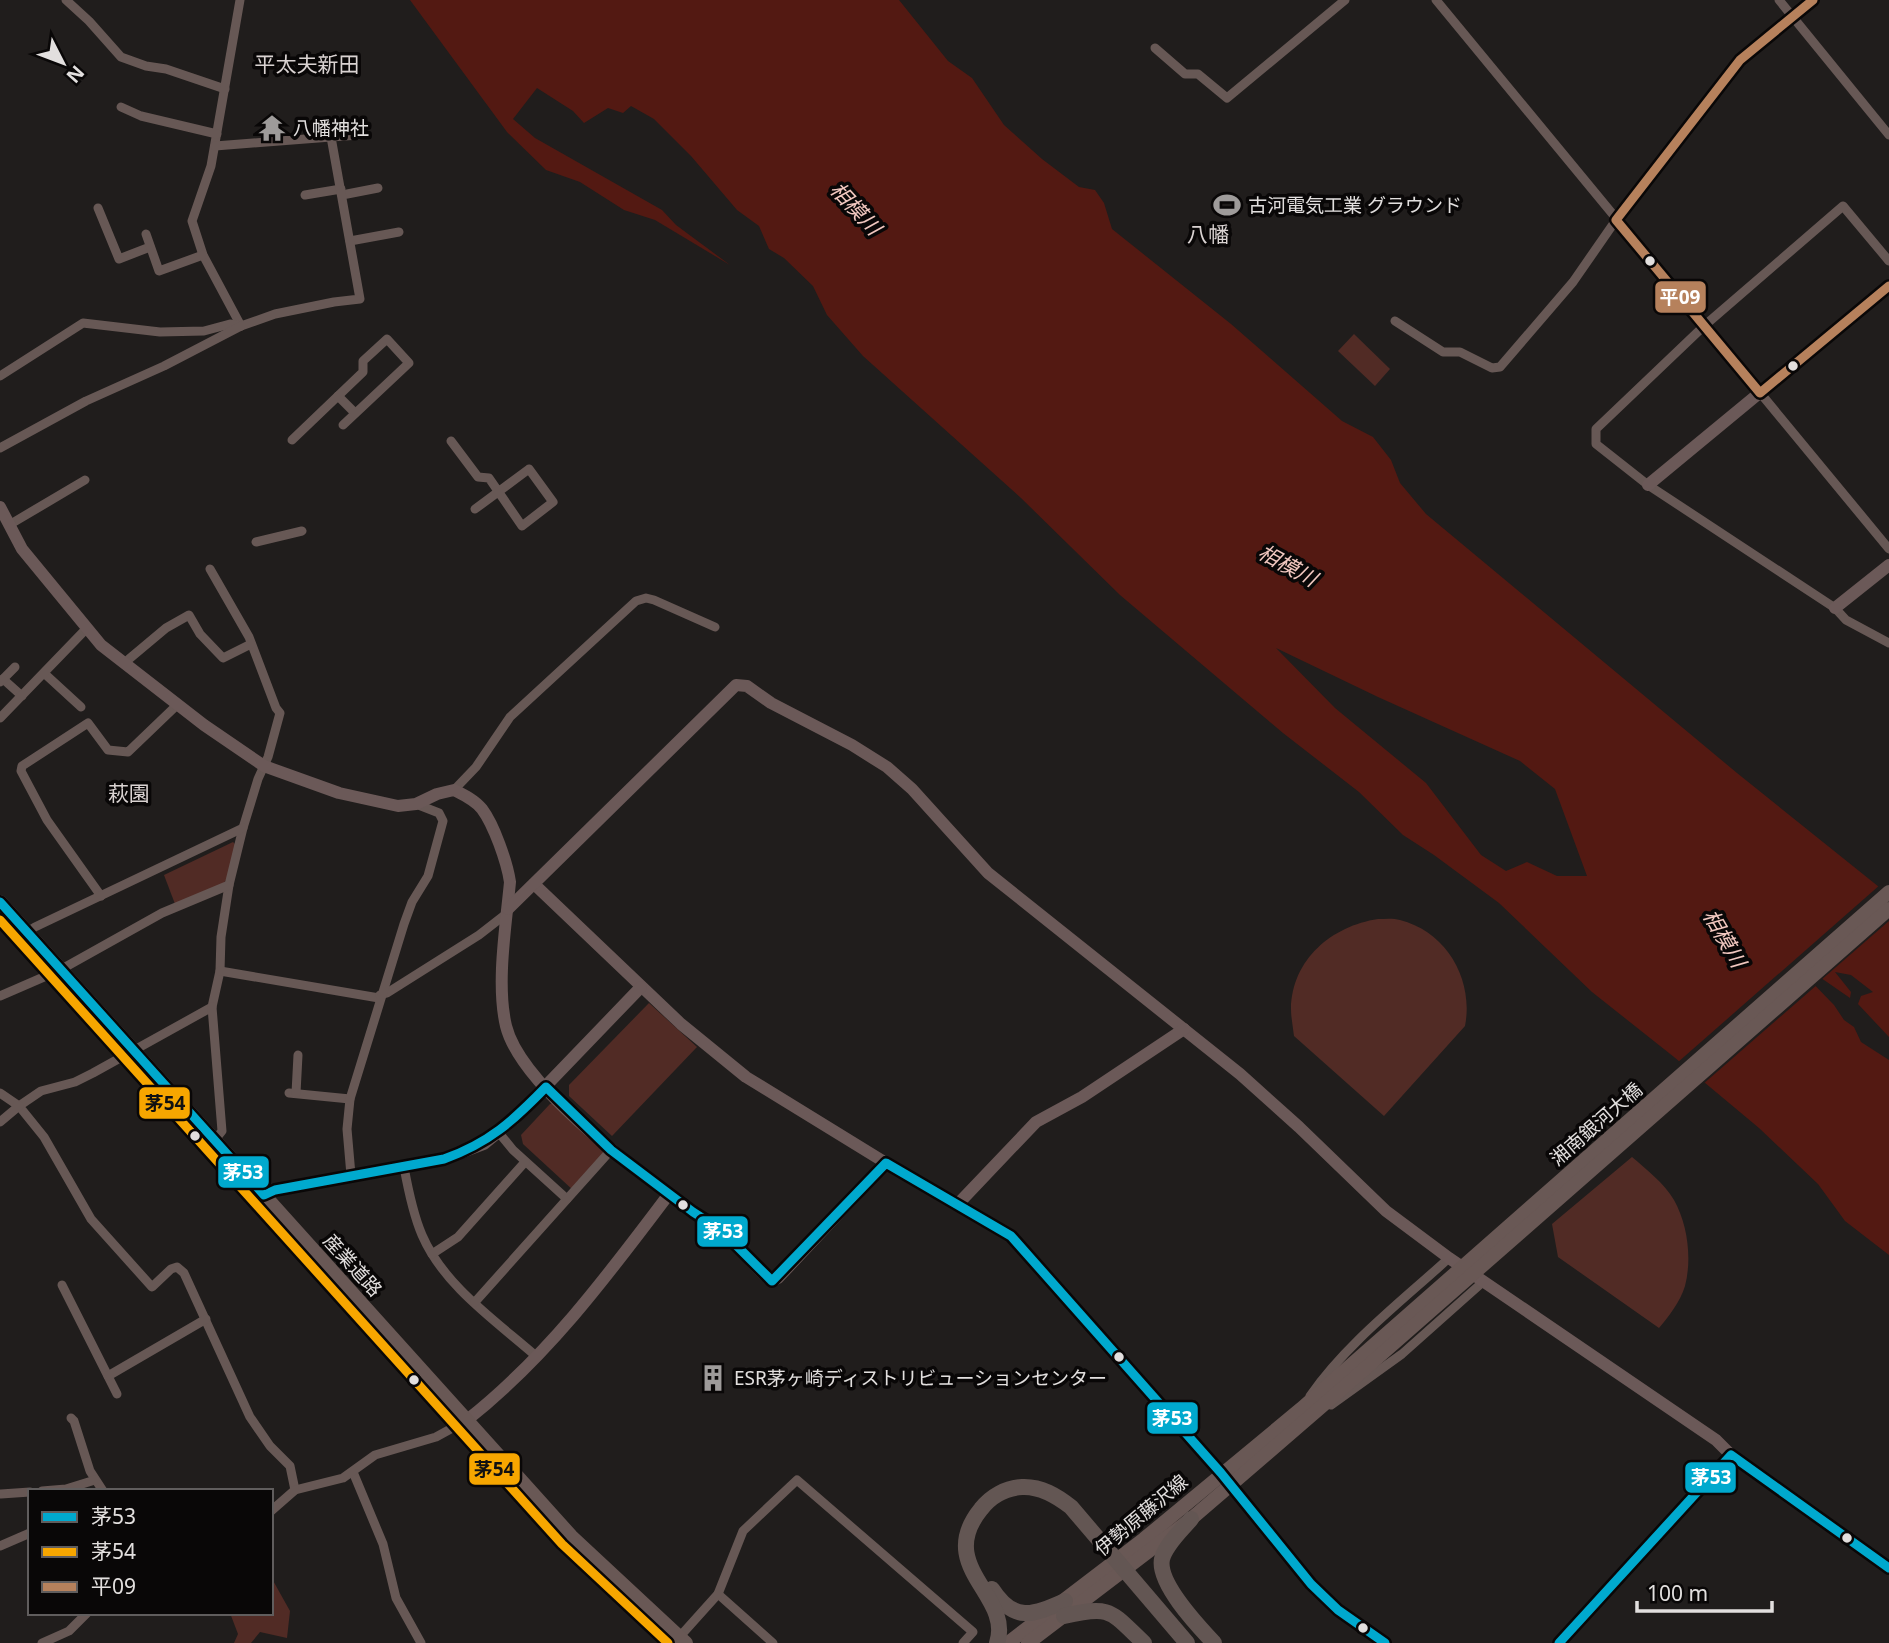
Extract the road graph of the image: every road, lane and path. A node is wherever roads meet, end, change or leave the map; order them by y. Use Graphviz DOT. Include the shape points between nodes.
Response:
graph roads {
  1 [pos="66,0"];
  2 [pos="240,0"];
  3 [pos="1345,0"];
  4 [pos="1436,0"];
  5 [pos="1779,0"];
  6 [pos="1812,0"];
  7 [pos="1792,17"];
  8 [pos="1155,48"];
  9 [pos="225,89"];
  10 [pos="121,107"];
  11 [pos="217,134"];
  12 [pos="359,135"];
  13 [pos="1889,135"];
  14 [pos="331,136"];
  15 [pos="215,146"];
  16 [pos="378,188"];
  17 [pos="341,192"];
  18 [pos="305,195"];
  19 [pos="97,208"];
  20 [pos="1616,220"];
  21 [pos="399,232"];
  22 [pos="146,234"];
  23 [pos="350,241"];
  24 [pos="150,247"];
  25 [pos="203,255"];
  26 [pos="1889,261"];
  27 [pos="1889,286"];
  28 [pos="1395,321"];
  29 [pos="1704,326"];
  30 [pos="241,327"];
  31 [pos="0,376"];
  32 [pos="1760,393"];
  33 [pos="338,396"];
  34 [pos="355,413"];
  35 [pos="342,425"];
  36 [pos="292,440"];
  37 [pos="451,442"];
  38 [pos="0,448"];
  39 [pos="85,480"];
  40 [pos="1648,485"];
  41 [pos="498,491"];
  42 [pos="0,507"];
  43 [pos="475,509"];
  44 [pos="9,525"];
  45 [pos="302,531"];
  46 [pos="256,542"];
  47 [pos="1889,549"];
  48 [pos="1889,565"];
  49 [pos="210,569"];
  50 [pos="1835,608"];
  51 [pos="715,627"];
  52 [pos="87,628"];
  53 [pos="1889,643"];
  54 [pos="251,644"];
  55 [pos="129,659"];
  56 [pos="15,667"];
  57 [pos="45,674"];
  58 [pos="2,680"];
  59 [pos="22,696"];
  60 [pos="177,705"];
  61 [pos="81,708"];
  62 [pos="0,718"];
  63 [pos="264,766"];
  64 [pos="454,790"];
  65 [pos="416,804"];
  66 [pos="243,828"];
  67 [pos="534,884"];
  68 [pos="229,885"];
  69 [pos="1889,892"];
  70 [pos="101,896"];
  71 [pos="0,902"];
  72 [pos="1889,909"];
  73 [pos="507,911"];
  74 [pos="27,932"];
  75 [pos="60,970"];
  76 [pos="220,971"];
  77 [pos="641,987"];
  78 [pos="0,996"];
  79 [pos="380,996"];
  80 [pos="212,1007"];
  81 [pos="1184,1029"];
  82 [pos="132,1049"];
  83 [pos="298,1055"];
  84 [pos="546,1087"];
  85 [pos="0,1093"];
  86 [pos="350,1099"];
  87 [pos="19,1106"];
  88 [pos="0,1122"];
  89 [pos="499,1133"];
  90 [pos="214,1141"];
  91 [pos="611,1150"];
  92 [pos="525,1161"];
  93 [pos="886,1163"];
  94 [pos="404,1167"];
  95 [pos="351,1175"];
  96 [pos="669,1194"];
  97 [pos="264,1195"];
  98 [pos="567,1199"];
  99 [pos="957,1205"];
  100 [pos="432,1254"];
  101 [pos="1449,1258"];
  102 [pos="1484,1281"];
  103 [pos="62,1285"];
  104 [pos="475,1302"];
  105 [pos="206,1319"];
  106 [pos="537,1357"];
  107 [pos="108,1376"];
  108 [pos="1332,1390"];
  109 [pos="117,1394"];
  110 [pos="1303,1415"];
  111 [pos="71,1418"];
  112 [pos="467,1420"];
  113 [pos="1731,1455"];
  114 [pos="353,1472"];
  115 [pos="1226,1479"];
  116 [pos="95,1480"];
  117 [pos="66,1489"];
  118 [pos="102,1489"];
  119 [pos="295,1490"];
  120 [pos="28,1492"];
  121 [pos="1,1494"];
  122 [pos="273,1509"];
  123 [pos="1191,1518"];
  124 [pos="28,1534"];
  125 [pos="0,1546"];
  126 [pos="1103,1550"];
  127 [pos="1889,1568"];
  128 [pos="1130,1584"];
  129 [pos="718,1594"];
  130 [pos="1064,1608"];
  131 [pos="85,1615"];
  132 [pos="680,1641"];
  133 [pos="42,1643"];
  134 [pos="421,1643"];
  135 [pos="773,1643"];
  136 [pos="963,1643"];
  137 [pos="997,1643"];
  138 [pos="1008,1643"];
  139 [pos="1028,1643"];
  140 [pos="1144,1643"];
  141 [pos="1175,1643"];
  142 [pos="1187,1643"];
  143 [pos="1214,1643"];
  144 [pos="1385,1643"];
  145 [pos="1559,1643"];
  1 -- 9 [label="street" via="121,57"];
  2 -- 9 [label="street"];
  3 -- 8 [label="street" via="1227,98 1199,75 1185,74"];
  4 -- 20 [label="street"];
  5 -- 7 [label="street"];
  6 -- 7 [label="street"];
  7 -- 13 [label="street"];
  7 -- 20 [label="street" via="1740,60"];
  9 -- 11 [label="street"];
  10 -- 11 [label="street"];
  11 -- 15 [label="street"];
  12 -- 14 [label="street"];
  14 -- 15 [label="street"];
  14 -- 17 [label="street"];
  15 -- 25 [label="street" via="192,216"];
  16 -- 17 [label="street"];
  17 -- 18 [label="street"];
  17 -- 23 [label="street"];
  19 -- 24 [label="street" via="119,259"];
  20 -- 28 [label="street" via="1573,282 1500,367 1492,368 1460,352 1443,352"];
  20 -- 29 [label="street"];
  21 -- 23 [label="street"];
  22 -- 24 [label="street"];
  23 -- 30 [label="street" via="360,299 275,314"];
  24 -- 25 [label="street" via="159,271"];
  25 -- 30 [label="street"];
  26 -- 29 [label="street" via="1843,206"];
  27 -- 32 [label="street"];
  29 -- 32 [label="street"];
  29 -- 40 [label="street" via="1596,429 1596,444"];
  30 -- 31 [label="street" via="230,324 204,331 160,332 83,323"];
  30 -- 38 [label="street"];
  32 -- 40 [label="street"];
  32 -- 47 [label="street"];
  33 -- 34 [label="street"];
  33 -- 34 [label="street" via="363,372 363,361 387,339 409,363"];
  33 -- 36 [label="street"];
  34 -- 35 [label="street"];
  37 -- 41 [label="street" via="478,477 489,478"];
  39 -- 44 [label="street"];
  40 -- 50 [label="street"];
  41 -- 41 [label="street" via="522,526 553,502 529,469"];
  41 -- 43 [label="street"];
  42 -- 44 [label="street"];
  44 -- 52 [label="street" via="22,549"];
  45 -- 46 [label="street"];
  48 -- 50 [label="street"];
  49 -- 54 [label="street"];
  50 -- 53 [label="street" via="1846,621"];
  51 -- 64 [label="street" via="653,600 636,601 518,708"];
  52 -- 57 [label="street"];
  52 -- 60 [label="street" via="114,657"];
  54 -- 55 [label="street" via="223,658 189,615"];
  54 -- 63 [label="street" via="280,713"];
  56 -- 58 [label="street"];
  57 -- 59 [label="street"];
  57 -- 61 [label="street"];
  58 -- 59 [label="street"];
  59 -- 62 [label="street"];
  60 -- 63 [label="street"];
  60 -- 70 [label="street" via="128,752 108,750 88,723 22,766 47,820"];
  63 -- 65 [label="street" via="370,800 398,806"];
  63 -- 66 [label="street"];
  64 -- 65 [label="street"];
  64 -- 73 [label="street" via="478,805 487,817 508,868"];
  65 -- 79 [label="street" via="439,813 443,821 428,876 412,902"];
  66 -- 68 [label="street"];
  66 -- 70 [label="street"];
  67 -- 73 [label="street"];
  67 -- 77 [label="street"];
  67 -- 81 [label="street" via="740,684 887,767 988,873"];
  68 -- 75 [label="street" via="162,913"];
  68 -- 76 [label="street"];
  69 -- 108 [label="main road, 湘南銀河大橋"];
  70 -- 74 [label="street"];
  71 -- 74 [label="main road, 産業道路"];
  72 -- 108 [label="main road, 湘南銀河大橋"];
  73 -- 79 [label="street" via="479,935"];
  73 -- 84 [label="street" via="502,997 506,1026 515,1050"];
  74 -- 75 [label="main road, 産業道路"];
  75 -- 78 [label="street"];
  75 -- 82 [label="main road, 産業道路"];
  76 -- 79 [label="street"];
  76 -- 80 [label="street"];
  77 -- 84 [label="street"];
  77 -- 93 [label="street" via="746,1077"];
  79 -- 86 [label="street"];
  80 -- 82 [label="street"];
  80 -- 90 [label="street" via="222,1131"];
  81 -- 99 [label="street" via="1036,1122"];
  81 -- 101 [label="street" via="1289,1118 1385,1211"];
  82 -- 87 [label="street" via="75,1082 41,1091"];
  82 -- 90 [label="main road, 産業道路"];
  83 -- 86 [label="street" via="293,1093"];
  84 -- 89 [label="street"];
  84 -- 91 [label="street"];
  85 -- 87 [label="street"];
  86 -- 95 [label="street"];
  87 -- 88 [label="street"];
  87 -- 105 [label="street" via="44,1137 82,1206 105,1236 152,1287 171,1269 181,1269"];
  89 -- 92 [label="street"];
  89 -- 94 [label="street" via="465,1152"];
  90 -- 97 [label="main road, 産業道路"];
  91 -- 96 [label="street"];
  91 -- 98 [label="street"];
  92 -- 98 [label="street"];
  92 -- 100 [label="street" via="458,1237"];
  93 -- 96 [label="street" via="772,1281 721,1230"];
  93 -- 99 [label="street"];
  94 -- 95 [label="street"];
  94 -- 100 [label="street" via="415,1217"];
  95 -- 97 [label="street"];
  96 -- 106 [label="street" via="604,1280"];
  97 -- 112 [label="main road, 産業道路"];
  98 -- 104 [label="street"];
  99 -- 115 [label="street" via="1011,1236"];
  100 -- 104 [label="street"];
  101 -- 102 [label="street"];
  101 -- 110 [label="street" via="1322,1378"];
  102 -- 110 [label="street" via="1402,1354 1346,1396"];
  102 -- 113 [label="street" via="1716,1440"];
  103 -- 107 [label="street"];
  104 -- 106 [label="street"];
  105 -- 107 [label="street"];
  105 -- 119 [label="street" via="250,1417 290,1465"];
  106 -- 112 [label="street"];
  107 -- 109 [label="street"];
  108 -- 110 [label="main road, 伊勢原藤沢線"];
  110 -- 115 [label="main road, 伊勢原藤沢線"];
  111 -- 116 [label="street"];
  112 -- 114 [label="street" via="436,1437 383,1451"];
  112 -- 132 [label="main road, 産業道路" via="571,1536"];
  113 -- 127 [label="street"];
  113 -- 145 [label="street"];
  114 -- 119 [label="street" via="334,1482"];
  114 -- 134 [label="street" via="383,1544 397,1598"];
  115 -- 123 [label="main road, 伊勢原藤沢線"];
  115 -- 130 [label="main road, 伊勢原藤沢線" via="1144,1539"];
  115 -- 144 [label="street" via="1311,1584"];
  116 -- 117 [label="street"];
  116 -- 118 [label="street"];
  119 -- 122 [label="street"];
  120 -- 121 [label="street"];
  123 -- 130 [label="main road, 伊勢原藤沢線"];
  123 -- 143 [label="highway" via="1167,1550 1162,1569 1172,1591"];
  124 -- 125 [label="street"];
  126 -- 128 [label="highway"];
  126 -- 130 [label="highway" via="1063,1512 1034,1497 1005,1501 988,1515 978,1532 977,1555 1003,1603 1031,1614"];
  126 -- 137 [label="highway" via="1071,1507 1049,1493 1024,1487 993,1497 975,1516 966,1545 975,1577 1000,1619"];
  128 -- 141 [label="highway"];
  128 -- 142 [label="highway"];
  129 -- 132 [label="street"];
  129 -- 135 [label="street"];
  129 -- 136 [label="street" via="743,1531 797,1480 973,1632"];
  130 -- 138 [label="main road, 伊勢原藤沢線"];
  130 -- 139 [label="main road, 伊勢原藤沢線"];
  130 -- 140 [label="highway" via="1105,1611"];
  131 -- 133 [label="street" via="69,1631"];
}
